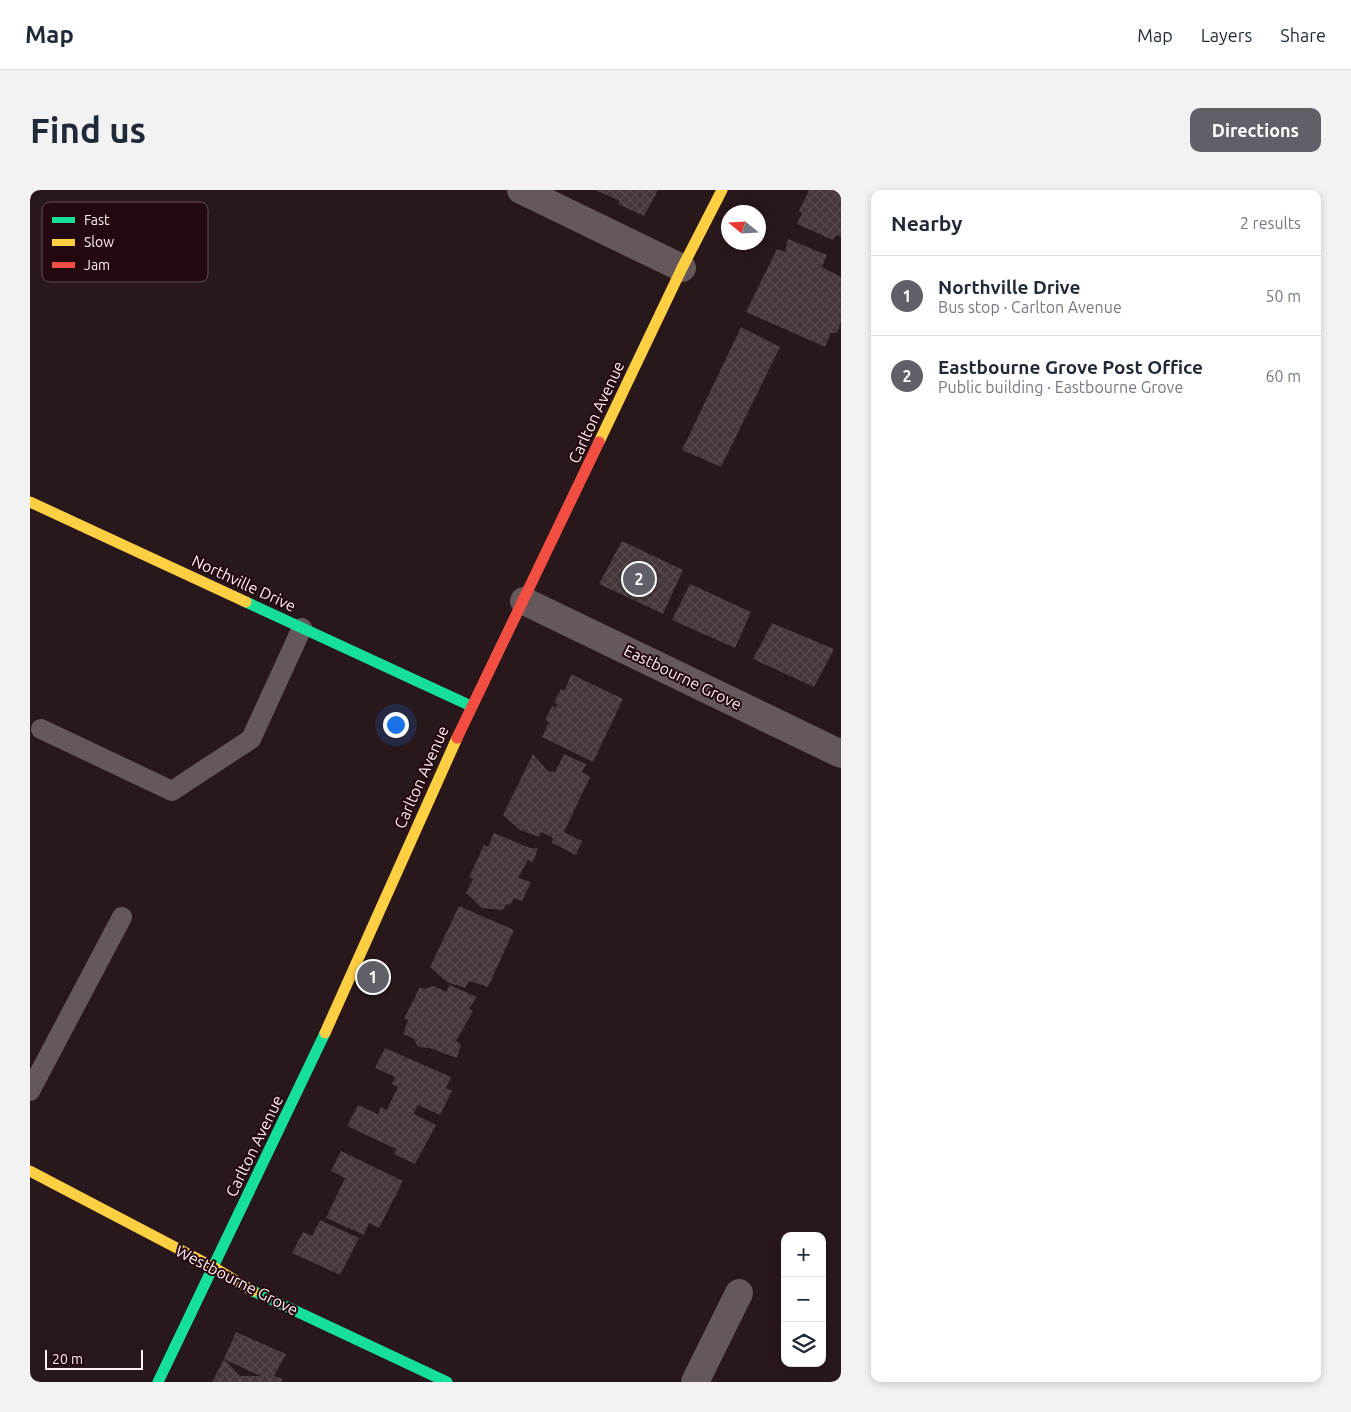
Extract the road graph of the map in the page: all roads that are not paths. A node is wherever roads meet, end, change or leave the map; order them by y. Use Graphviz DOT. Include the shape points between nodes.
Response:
graph roads {
  1 [pos="521,190"];
  2 [pos="722,190"];
  3 [pos="682,268"];
  4 [pos="30,502"];
  5 [pos="524,601"];
  6 [pos="302,628"];
  7 [pos="471,706"];
  8 [pos="41,729"];
  9 [pos="841,754"];
  10 [pos="122,917"];
  11 [pos="30,1091"];
  12 [pos="30,1171"];
  13 [pos="213,1267"];
  14 [pos="739,1292"];
  15 [pos="415,1375"];
  16 [pos="158,1382"];
  17 [pos="447,1382"];
  18 [pos="695,1382"];
  1 -- 3 [label="street"];
  2 -- 3 [label="street, Carlton Avenue"];
  3 -- 5 [label="street, Carlton Avenue"];
  4 -- 6 [label="street, Northville Drive"];
  5 -- 7 [label="street, Carlton Avenue"];
  5 -- 9 [label="street, Eastbourne Grove"];
  6 -- 7 [label="street, Northville Drive"];
  6 -- 8 [label="lane" via="251,739 172,791"];
  7 -- 13 [label="street, Carlton Avenue" via="318,1050"];
  10 -- 11 [label="lane"];
  12 -- 13 [label="street, Westbourne Grove"];
  13 -- 15 [label="street, Westbourne Grove"];
  13 -- 16 [label="street, Carlton Avenue"];
  14 -- 18 [label="street"];
  15 -- 17 [label="street, Westbourne Grove"];
}
